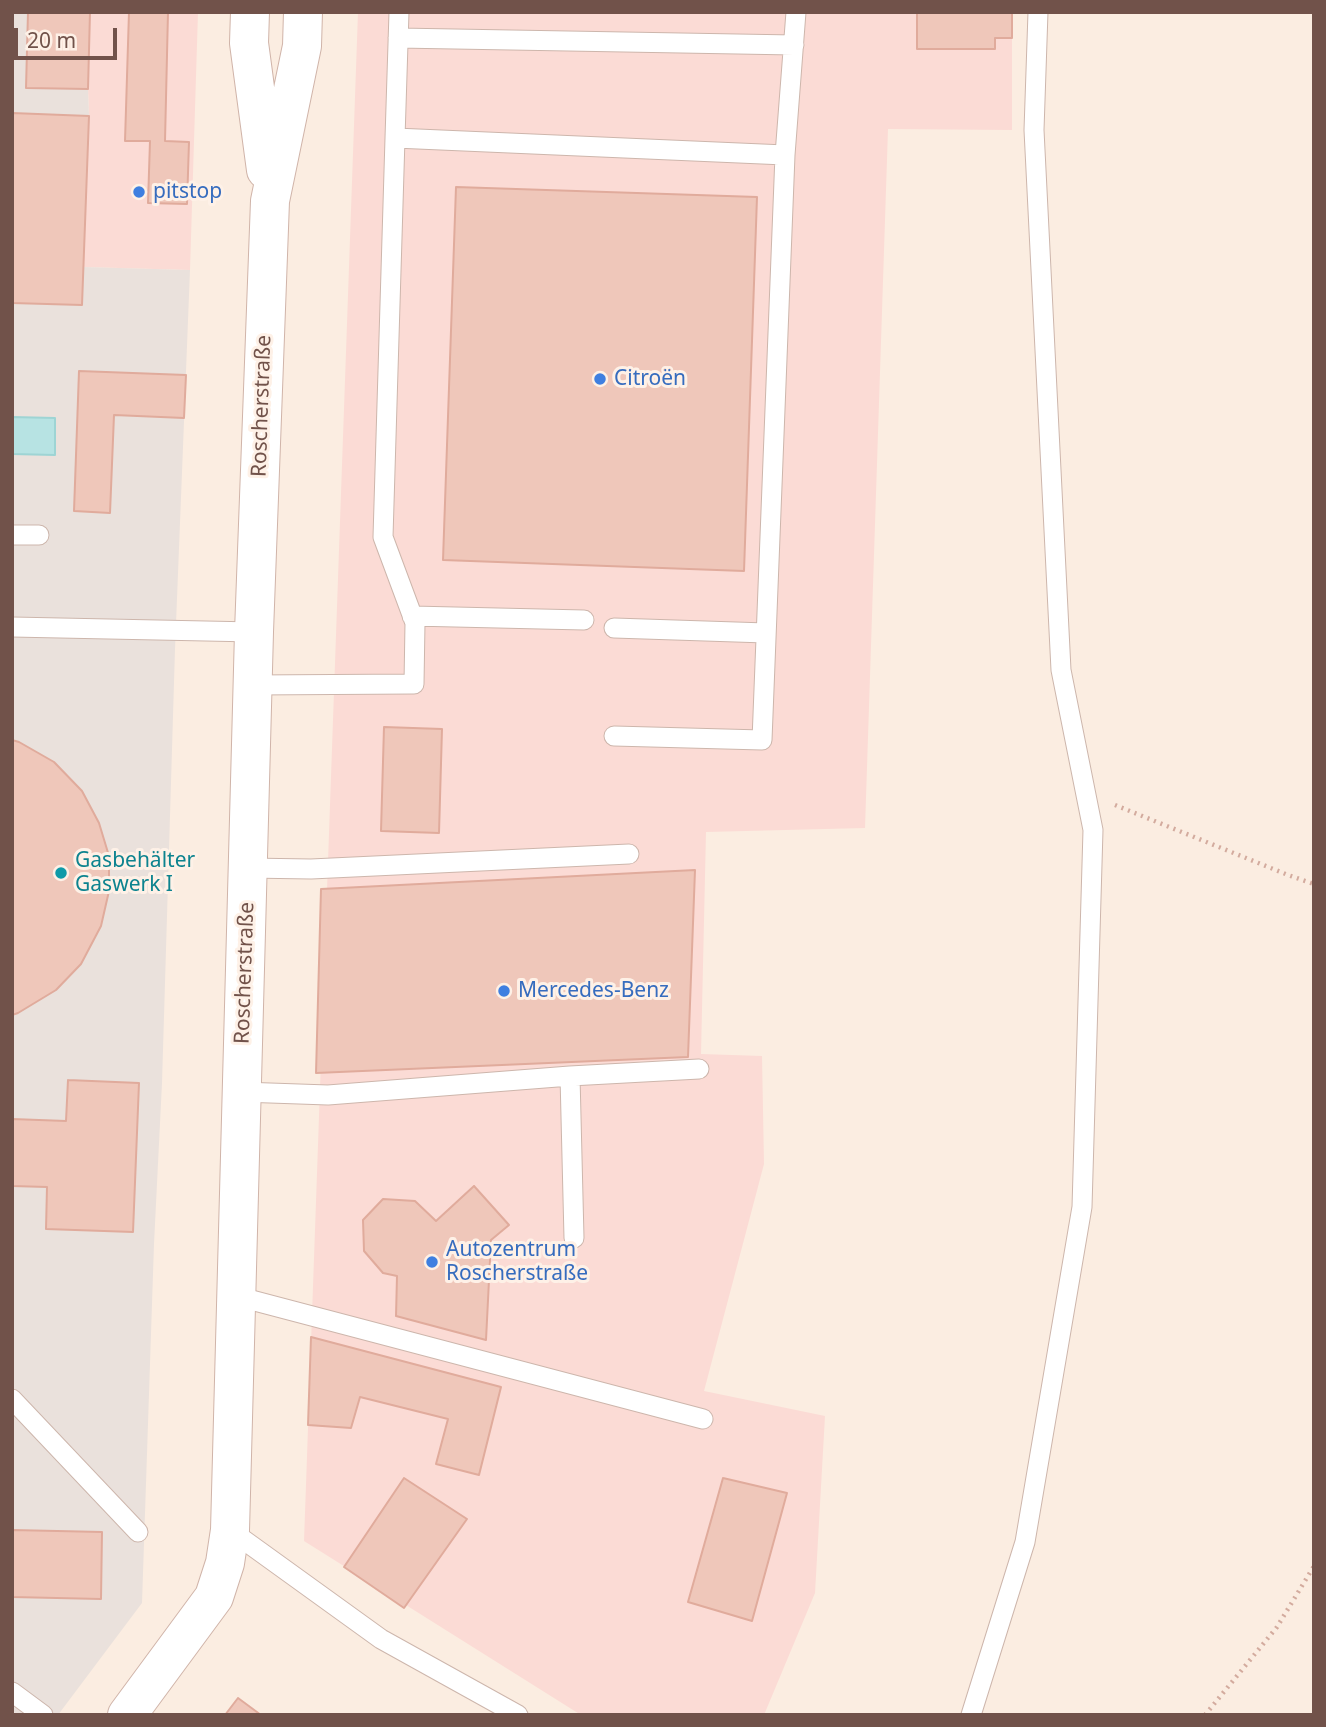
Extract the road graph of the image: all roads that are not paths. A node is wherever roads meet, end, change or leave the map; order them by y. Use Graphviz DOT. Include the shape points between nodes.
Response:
graph roads {
  1 [pos="250,12"];
  2 [pos="303,12"];
  3 [pos="399,12"];
  4 [pos="796,12"];
  5 [pos="1038,12"];
  6 [pos="398,38"];
  7 [pos="794,45"];
  8 [pos="395,138"];
  9 [pos="785,155"];
  10 [pos="270,201"];
  11 [pos="12,535"];
  12 [pos="39,535"];
  13 [pos="412,616"];
  14 [pos="583,620"];
  15 [pos="12,626"];
  16 [pos="614,628"];
  17 [pos="254,632"];
  18 [pos="766,633"];
  19 [pos="253,685"];
  20 [pos="614,736"];
  21 [pos="629,854"];
  22 [pos="248,868"];
  23 [pos="699,1069"];
  24 [pos="570,1076"];
  25 [pos="241,1092"];
  26 [pos="574,1238"];
  27 [pos="236,1296"];
  28 [pos="12,1399"];
  29 [pos="703,1419"];
  30 [pos="230,1530"];
  31 [pos="138,1532"];
  32 [pos="12,1692"];
  33 [pos="43,1715"];
  34 [pos="127,1715"];
  35 [pos="519,1715"];
  36 [pos="971,1715"];
  1 -- 10 [label="main road, Roscherstraße" via="249,43"];
  2 -- 10 [label="main road, Roscherstraße" via="302,46"];
  3 -- 6 [label="lane"];
  4 -- 7 [label="lane"];
  5 -- 36 [label="lane" via="1034,130 1061,670 1093,830 1082,1207 1025,1542"];
  6 -- 7 [label="lane"];
  6 -- 8 [label="lane"];
  7 -- 9 [label="lane"];
  8 -- 9 [label="lane"];
  8 -- 13 [label="lane" via="383,537"];
  9 -- 18 [label="lane"];
  10 -- 17 [label="main road, Roscherstraße"];
  11 -- 12 [label="lane"];
  13 -- 14 [label="lane"];
  13 -- 19 [label="lane" via="414,684"];
  15 -- 17 [label="lane"];
  16 -- 18 [label="lane"];
  17 -- 19 [label="main road, Roscherstraße"];
  18 -- 20 [label="lane" via="762,740"];
  19 -- 22 [label="main road, Roscherstraße"];
  21 -- 22 [label="lane"];
  22 -- 25 [label="main road, Roscherstraße"];
  23 -- 24 [label="lane"];
  24 -- 25 [label="lane" via="328,1094"];
  24 -- 26 [label="lane"];
  25 -- 27 [label="main road, Roscherstraße"];
  27 -- 29 [label="lane"];
  27 -- 30 [label="main road, Roscherstraße"];
  28 -- 31 [label="lane"];
  30 -- 34 [label="main road, Roscherstraße" via="214,1597"];
  30 -- 35 [label="lane" via="382,1639"];
  32 -- 33 [label="lane"];
}
